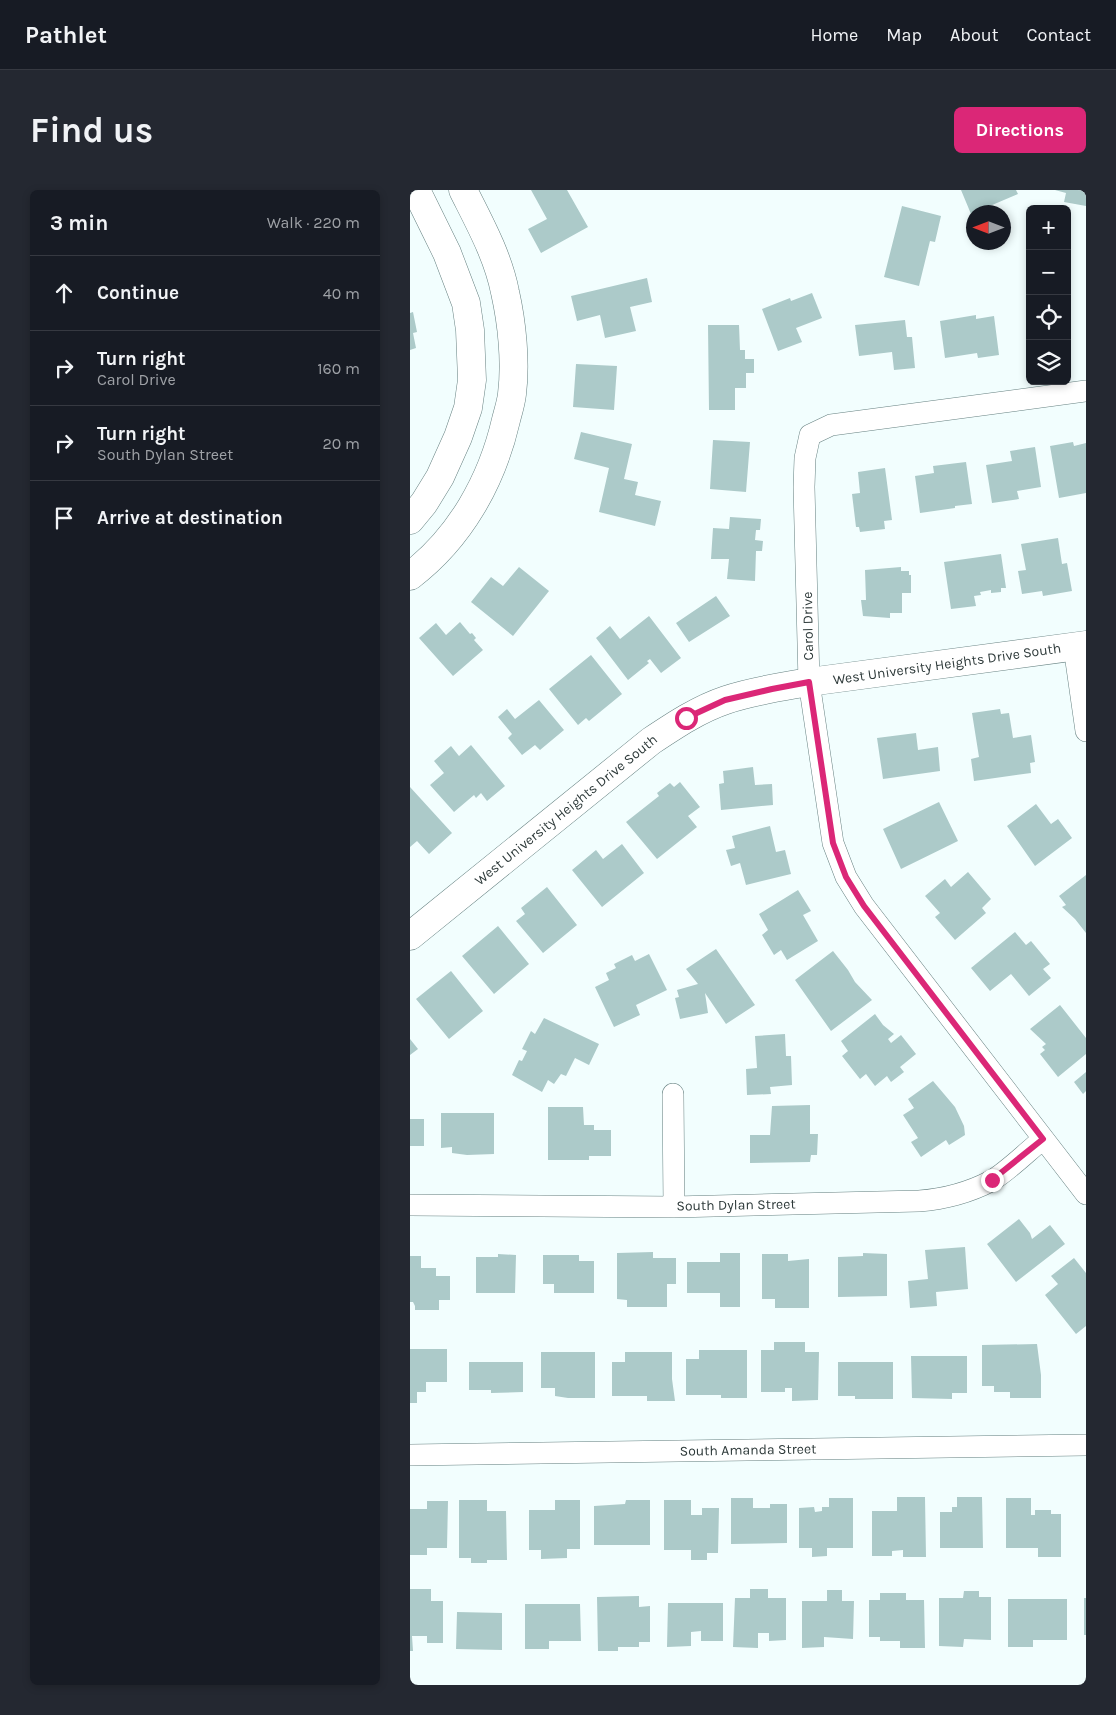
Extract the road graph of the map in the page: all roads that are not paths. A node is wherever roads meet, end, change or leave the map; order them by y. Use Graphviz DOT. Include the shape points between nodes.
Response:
graph roads {
  1 [pos="416,190"];
  2 [pos="463,190"];
  3 [pos="1064,388"];
  4 [pos="1086,391"];
  5 [pos="410,520"];
  6 [pos="410,576"];
  7 [pos="1080,646"];
  8 [pos="809,682"];
  9 [pos="1086,731"];
  10 [pos="410,936"];
  11 [pos="672,1094"];
  12 [pos="1043,1139"];
  13 [pos="1086,1194"];
  14 [pos="410,1205"];
  15 [pos="674,1207"];
  16 [pos="1086,1446"];
  17 [pos="410,1455"];
  1 -- 5 [label="street" via="447,253 466,303 472,380 468,408 444,469"];
  2 -- 6 [label="street" via="493,251 505,291 513,344 512,394 502,437 487,478 462,524"];
  3 -- 4 [label="street, Carol Drive"];
  3 -- 8 [label="street, Carol Drive" via="830,425 810,435 804,487"];
  7 -- 8 [label="street, West University Heights Drive South"];
  7 -- 9 [label="street"];
  8 -- 10 [label="street, West University Heights Drive South" via="725,700 686,718 651,741"];
  8 -- 12 [label="street, Carol Drive" via="833,843 846,877 864,906"];
  11 -- 15 [label="street"];
  12 -- 13 [label="street, Carol Drive"];
  12 -- 15 [label="street, South Dylan Street" via="992,1180 962,1194 940,1199"];
  14 -- 15 [label="street, South Dylan Street"];
  16 -- 17 [label="street, South Amanda Street"];
}
